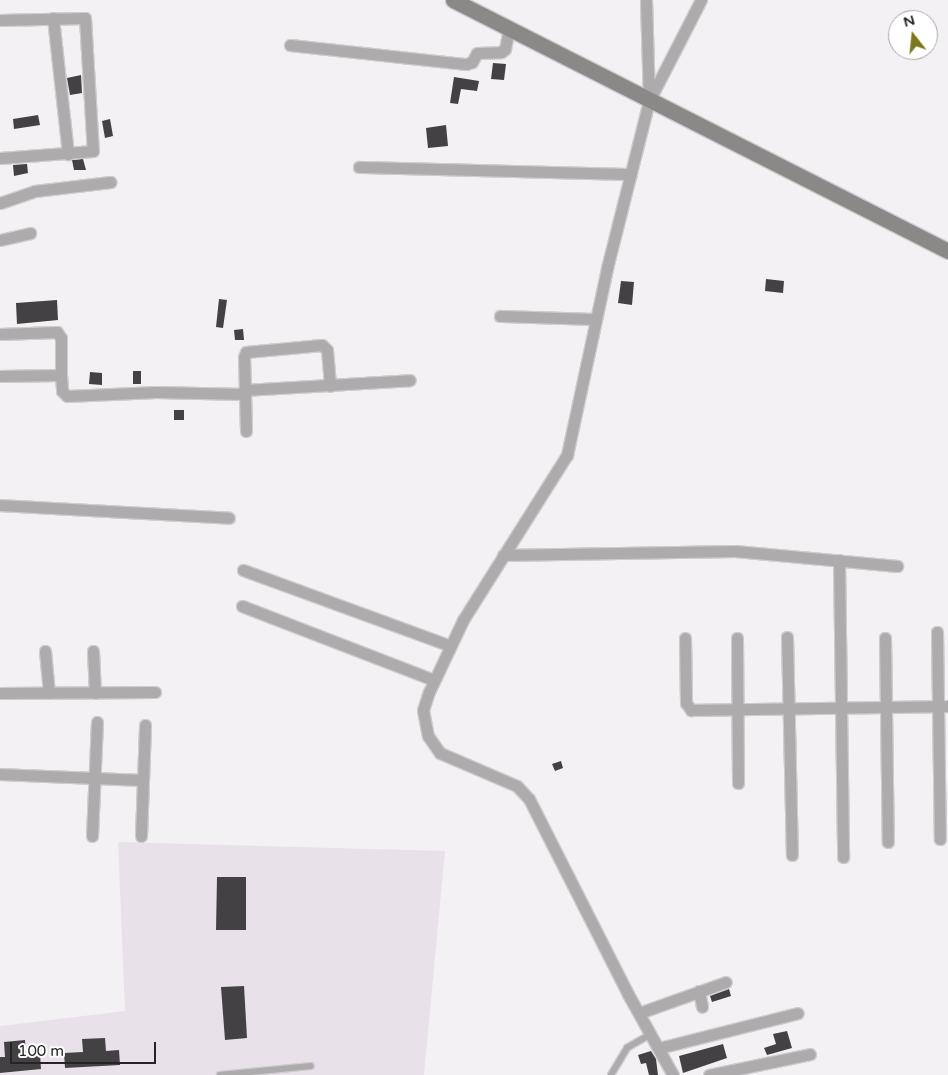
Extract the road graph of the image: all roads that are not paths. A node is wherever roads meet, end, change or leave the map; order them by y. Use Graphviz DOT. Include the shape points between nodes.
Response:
graph roads {
  1 [pos="453,0"];
  2 [pos="646,0"];
  3 [pos="702,0"];
  4 [pos="53,18"];
  5 [pos="0,20"];
  6 [pos="509,29"];
  7 [pos="290,45"];
  8 [pos="649,101"];
  9 [pos="68,154"];
  10 [pos="0,158"];
  11 [pos="359,167"];
  12 [pos="631,174"];
  13 [pos="110,182"];
  14 [pos="0,203"];
  15 [pos="30,233"];
  16 [pos="0,240"];
  17 [pos="948,251"];
  18 [pos="500,316"];
  19 [pos="596,320"];
  20 [pos="0,334"];
  21 [pos="61,375"];
  22 [pos="0,376"];
  23 [pos="410,380"];
  24 [pos="330,386"];
  25 [pos="244,392"];
  26 [pos="246,431"];
  27 [pos="0,506"];
  28 [pos="229,518"];
  29 [pos="503,555"];
  30 [pos="839,560"];
  31 [pos="898,566"];
  32 [pos="243,570"];
  33 [pos="242,606"];
  34 [pos="937,632"];
  35 [pos="787,637"];
  36 [pos="685,638"];
  37 [pos="736,638"];
  38 [pos="885,638"];
  39 [pos="451,646"];
  40 [pos="45,651"];
  41 [pos="92,651"];
  42 [pos="434,680"];
  43 [pos="0,690"];
  44 [pos="49,692"];
  45 [pos="156,692"];
  46 [pos="95,693"];
  47 [pos="943,706"];
  48 [pos="887,707"];
  49 [pos="841,708"];
  50 [pos="738,709"];
  51 [pos="788,709"];
  52 [pos="97,722"];
  53 [pos="145,725"];
  54 [pos="0,774"];
  55 [pos="94,778"];
  56 [pos="143,780"];
  57 [pos="738,783"];
  58 [pos="92,836"];
  59 [pos="141,836"];
  60 [pos="940,839"];
  61 [pos="888,842"];
  62 [pos="792,855"];
  63 [pos="843,857"];
  64 [pos="726,982"];
  65 [pos="699,991"];
  66 [pos="702,1007"];
  67 [pos="639,1013"];
  68 [pos="798,1013"];
  69 [pos="651,1034"];
  70 [pos="659,1048"];
  71 [pos="810,1054"];
  72 [pos="310,1066"];
  73 [pos="220,1075"];
  74 [pos="611,1075"];
  75 [pos="674,1075"];
  76 [pos="709,1075"];
  1 -- 6 [label="main road"];
  2 -- 8 [label="street"];
  3 -- 8 [label="street"];
  4 -- 5 [label="street"];
  4 -- 9 [label="street"];
  4 -- 9 [label="street" via="81,16 86,21 93,151"];
  6 -- 7 [label="street" via="505,49 477,53 472,62 466,64"];
  6 -- 8 [label="main road"];
  8 -- 12 [label="street"];
  8 -- 17 [label="main road"];
  9 -- 10 [label="street"];
  11 -- 12 [label="street"];
  12 -- 19 [label="street"];
  13 -- 14 [label="street" via="35,191"];
  15 -- 16 [label="street"];
  18 -- 19 [label="street"];
  19 -- 29 [label="street" via="567,455"];
  20 -- 21 [label="street" via="60,334"];
  21 -- 22 [label="street"];
  21 -- 25 [label="street" via="62,391 66,396"];
  23 -- 24 [label="street"];
  24 -- 25 [label="street"];
  24 -- 25 [label="street" via="327,350 322,345 246,352"];
  25 -- 26 [label="street"];
  27 -- 28 [label="street"];
  29 -- 30 [label="street" via="735,551"];
  29 -- 39 [label="street"];
  30 -- 31 [label="street"];
  30 -- 49 [label="street"];
  32 -- 39 [label="street"];
  33 -- 42 [label="street"];
  34 -- 47 [label="street"];
  35 -- 51 [label="street"];
  36 -- 50 [label="street" via="688,709"];
  37 -- 50 [label="street"];
  38 -- 48 [label="street"];
  39 -- 42 [label="street"];
  40 -- 44 [label="street"];
  41 -- 46 [label="street"];
  42 -- 67 [label="street" via="423,710 432,745 440,752 517,786 529,799"];
  43 -- 44 [label="street"];
  44 -- 46 [label="street"];
  45 -- 46 [label="street"];
  47 -- 48 [label="street"];
  47 -- 60 [label="street"];
  48 -- 49 [label="street"];
  48 -- 61 [label="street"];
  49 -- 51 [label="street"];
  49 -- 63 [label="street"];
  50 -- 51 [label="street"];
  50 -- 57 [label="street"];
  51 -- 62 [label="street"];
  52 -- 55 [label="street"];
  53 -- 56 [label="street"];
  54 -- 55 [label="street"];
  55 -- 56 [label="street"];
  55 -- 58 [label="street"];
  56 -- 59 [label="street"];
  64 -- 65 [label="street"];
  65 -- 66 [label="street"];
  65 -- 67 [label="street"];
  67 -- 69 [label="street"];
  68 -- 70 [label="street"];
  69 -- 70 [label="street"];
  69 -- 74 [label="lane" via="627,1048"];
  70 -- 75 [label="street"];
  71 -- 76 [label="street"];
  72 -- 73 [label="lane"];
}
